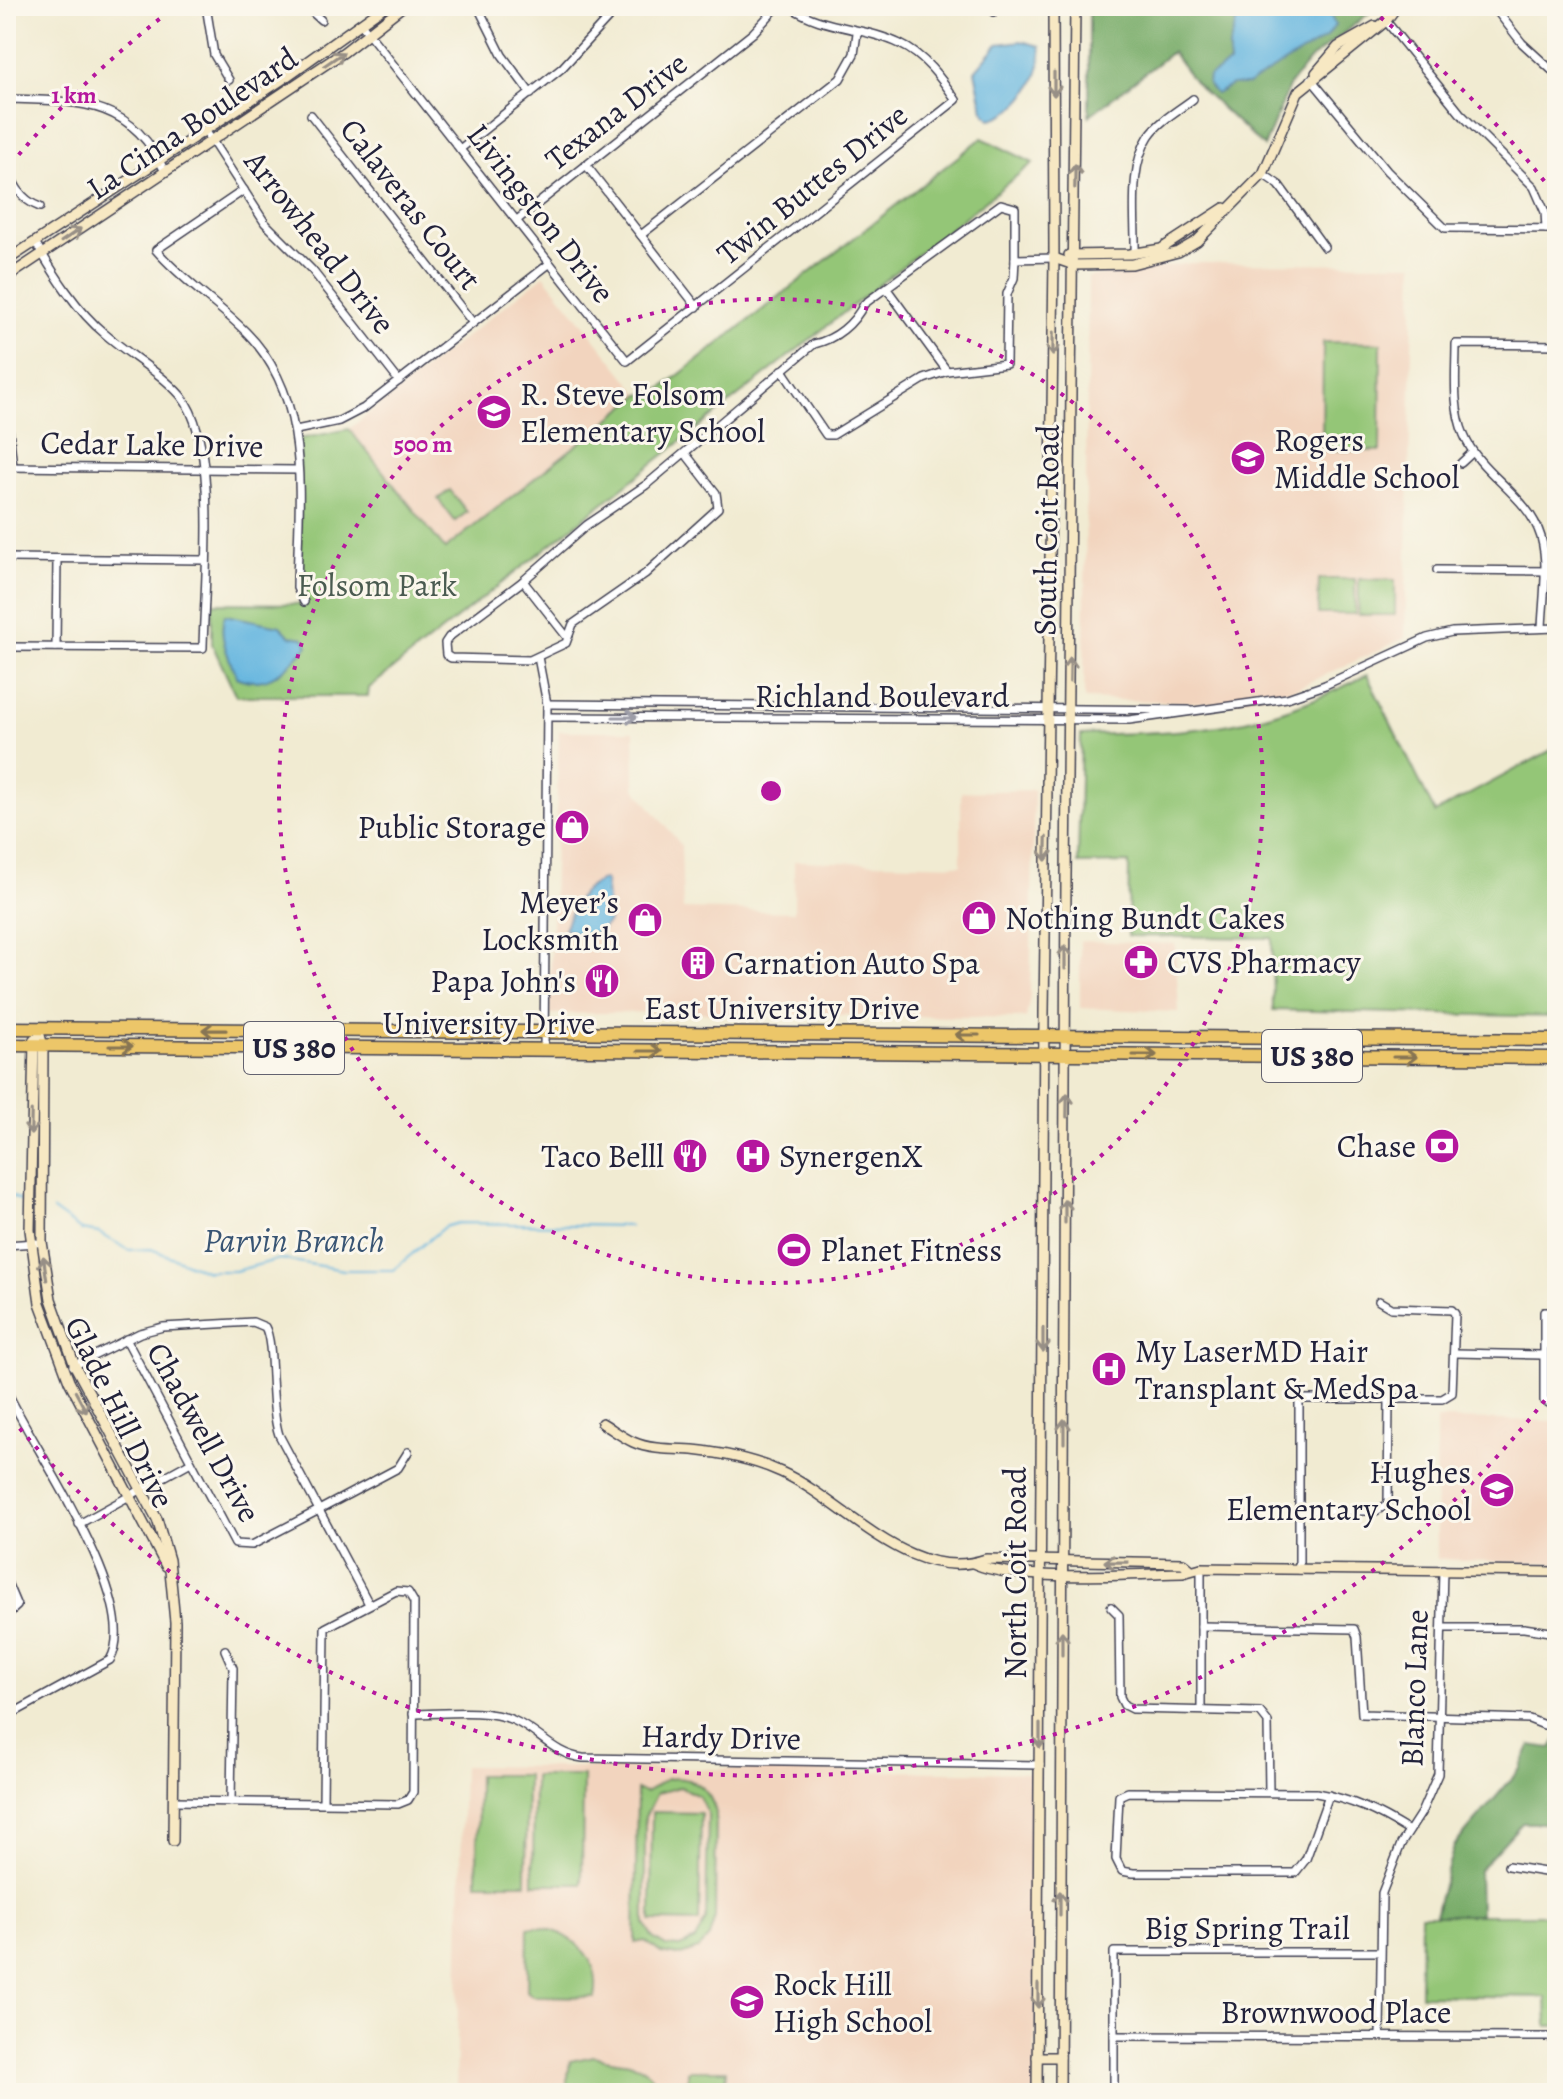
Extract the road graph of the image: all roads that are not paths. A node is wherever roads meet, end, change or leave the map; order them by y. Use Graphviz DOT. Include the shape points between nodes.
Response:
graph roads {
  1 [pos="206,6"];
  2 [pos="293,6"];
  3 [pos="385,6"];
  4 [pos="403,6"];
  5 [pos="487,6"];
  6 [pos="619,6"];
  7 [pos="778,6"];
  8 [pos="789,6"];
  9 [pos="1053,6"];
  10 [pos="1075,6"];
  11 [pos="1397,6"];
  12 [pos="1497,7"];
  13 [pos="321,20"];
  14 [pos="1386,21"];
  15 [pos="362,25"];
  16 [pos="857,33"];
  17 [pos="370,34"];
  18 [pos="1557,75"];
  19 [pos="1312,78"];
  20 [pos="229,80"];
  21 [pos="531,94"];
  22 [pos="6,99"];
  23 [pos="1193,99"];
  24 [pos="311,115"];
  25 [pos="205,130"];
  26 [pos="212,141"];
  27 [pos="460,149"];
  28 [pos="160,160"];
  29 [pos="6,163"];
  30 [pos="586,165"];
  31 [pos="165,172"];
  32 [pos="1263,174"];
  33 [pos="244,190"];
  34 [pos="40,207"];
  35 [pos="517,220"];
  36 [pos="1546,229"];
  37 [pos="1557,229"];
  38 [pos="641,235"];
  39 [pos="35,242"];
  40 [pos="1324,247"];
  41 [pos="42,254"];
  42 [pos="1054,258"];
  43 [pos="1015,259"];
  44 [pos="1136,259"];
  45 [pos="1074,260"];
  46 [pos="6,261"];
  47 [pos="549,264"];
  48 [pos="6,278"];
  49 [pos="887,289"];
  50 [pos="697,307"];
  51 [pos="473,323"];
  52 [pos="1557,345"];
  53 [pos="782,370"];
  54 [pos="947,371"];
  55 [pos="399,381"];
  56 [pos="6,401"];
  57 [pos="296,430"];
  58 [pos="1473,452"];
  59 [pos="685,453"];
  60 [pos="1051,457"];
  61 [pos="1072,457"];
  62 [pos="1461,463"];
  63 [pos="10,467"];
  64 [pos="205,469"];
  65 [pos="298,470"];
  66 [pos="6,558"];
  67 [pos="57,559"];
  68 [pos="204,560"];
  69 [pos="1071,565"];
  70 [pos="1050,566"];
  71 [pos="1437,570"];
  72 [pos="1543,571"];
  73 [pos="1557,571"];
  74 [pos="523,581"];
  75 [pos="304,602"];
  76 [pos="1542,628"];
  77 [pos="1557,628"];
  78 [pos="567,637"];
  79 [pos="6,647"];
  80 [pos="56,647"];
  81 [pos="538,657"];
  82 [pos="547,704"];
  83 [pos="1048,709"];
  84 [pos="1070,709"];
  85 [pos="1216,710"];
  86 [pos="547,717"];
  87 [pos="1048,721"];
  88 [pos="1070,721"];
  89 [pos="1046,876"];
  90 [pos="1066,876"];
  91 [pos="6,1028"];
  92 [pos="38,1028"];
  93 [pos="544,1033"];
  94 [pos="1045,1035"];
  95 [pos="1067,1035"];
  96 [pos="1557,1040"];
  97 [pos="6,1045"];
  98 [pos="38,1046"];
  99 [pos="544,1050"];
  100 [pos="1045,1054"];
  101 [pos="1067,1055"];
  102 [pos="1557,1058"];
  103 [pos="36,1242"];
  104 [pos="6,1245"];
  105 [pos="1044,1262"];
  106 [pos="1064,1262"];
  107 [pos="1379,1301"];
  108 [pos="1557,1312"];
  109 [pos="126,1339"];
  110 [pos="1455,1353"];
  111 [pos="1542,1355"];
  112 [pos="75,1366"];
  113 [pos="64,1371"];
  114 [pos="6,1389"];
  115 [pos="1389,1398"];
  116 [pos="1043,1401"];
  117 [pos="1063,1401"];
  118 [pos="1557,1406"];
  119 [pos="16,1410"];
  120 [pos="6,1415"];
  121 [pos="602,1423"];
  122 [pos="408,1452"];
  123 [pos="191,1462"];
  124 [pos="141,1489"];
  125 [pos="130,1495"];
  126 [pos="319,1510"];
  127 [pos="1299,1511"];
  128 [pos="79,1524"];
  129 [pos="1041,1560"];
  130 [pos="1062,1560"];
  131 [pos="973,1563"];
  132 [pos="1201,1568"];
  133 [pos="1190,1569"];
  134 [pos="1443,1569"];
  135 [pos="1299,1570"];
  136 [pos="169,1571"];
  137 [pos="1557,1572"];
  138 [pos="1041,1574"];
  139 [pos="1062,1575"];
  140 [pos="6,1580"];
  141 [pos="369,1604"];
  142 [pos="1111,1607"];
  143 [pos="6,1616"];
  144 [pos="1201,1626"];
  145 [pos="1442,1628"];
  146 [pos="1557,1633"];
  147 [pos="225,1650"];
  148 [pos="1201,1709"];
  149 [pos="413,1714"];
  150 [pos="1441,1716"];
  151 [pos="6,1717"];
  152 [pos="1544,1725"];
  153 [pos="1040,1765"];
  154 [pos="1061,1765"];
  155 [pos="1269,1792"];
  156 [pos="1329,1795"];
  157 [pos="174,1801"];
  158 [pos="231,1802"];
  159 [pos="323,1803"];
  160 [pos="1409,1831"];
  161 [pos="173,1841"];
  162 [pos="1508,1866"];
  163 [pos="1557,1874"];
  164 [pos="1380,1952"];
  165 [pos="1114,2036"];
  166 [pos="1380,2036"];
  167 [pos="1557,2040"];
  168 [pos="1038,2042"];
  169 [pos="1060,2042"];
  170 [pos="1037,2057"];
  171 [pos="1060,2057"];
  172 [pos="1037,2093"];
  173 [pos="1060,2093"];
  174 [pos="1114,2093"];
  1 -- 20 [label="street" via="214,55"];
  2 -- 13 [label="street"];
  3 -- 15 [label="main road, La Cima Boulevard"];
  4 -- 17 [label="main road, La Cima Boulevard"];
  5 -- 21 [label="street" via="481,13 499,50"];
  6 -- 21 [label="street"];
  7 -- 30 [label="street, Texana Drive" via="753,33"];
  8 -- 16 [label="street" via="811,20"];
  9 -- 42 [label="main road, South Coit Road, one-way"];
  45 -- 10 [label="main road, South Coit Road, one-way"];
  11 -- 14 [label="main road"];
  12 -- 18 [label="street" via="1522,43"];
  14 -- 19 [label="main road"];
  14 -- 36 [label="street" via="1460,113 1534,187"];
  15 -- 17 [label="street, Livingston Drive"];
  15 -- 25 [label="main road, La Cima Boulevard"];
  16 -- 38 [label="street" via="854,54 840,79"];
  16 -- 50 [label="street, Twin Buttes Drive" via="899,43 920,57 956,100"];
  26 -- 17 [label="main road, La Cima Boulevard, one-way"];
  17 -- 27 [label="street, Livingston Drive"];
  19 -- 32 [label="main road" via="1298,92"];
  19 -- 36 [label="street" via="1387,171 1445,228"];
  21 -- 27 [label="street"];
  22 -- 28 [label="street" via="92,105 137,130"];
  23 -- 44 [label="street" via="1144,145 1136,173"];
  24 -- 51 [label="street, Calaveras Court"];
  25 -- 26 [label="street, Arrowhead Drive"];
  25 -- 28 [label="main road, La Cima Boulevard"];
  26 -- 31 [label="main road, La Cima Boulevard"];
  26 -- 33 [label="street, Arrowhead Drive"];
  27 -- 35 [label="street, Livingston Drive"];
  28 -- 31 [label="street"];
  28 -- 39 [label="main road, La Cima Boulevard"];
  29 -- 34 [label="street" via="27,203"];
  30 -- 35 [label="street, Texana Drive"];
  30 -- 38 [label="street"];
  41 -- 31 [label="main road, La Cima Boulevard, one-way"];
  32 -- 40 [label="street" via="1279,185"];
  32 -- 44 [label="main road" via="1197,241 1178,252"];
  33 -- 55 [label="street, Arrowhead Drive" via="280,241 312,270"];
  33 -- 57 [label="street" via="156,250 261,349 286,393"];
  35 -- 47 [label="street, Livingston Drive"];
  36 -- 37 [label="street"];
  38 -- 50 [label="street"];
  39 -- 41 [label="street"];
  39 -- 46 [label="main road, La Cima Boulevard"];
  41 -- 48 [label="main road, La Cima Boulevard"];
  41 -- 64 [label="street" via="101,332 181,396 200,434"];
  42 -- 43 [label="street"];
  42 -- 45 [label="main road"];
  42 -- 60 [label="main road, South Coit Road, one-way"];
  43 -- 49 [label="street" via="1015,208 1001,204"];
  43 -- 54 [label="street" via="1007,294 1006,364"];
  44 -- 45 [label="main road"];
  45 -- 61 [label="main road, South Coit Road"];
  47 -- 50 [label="street, Livingston Drive" via="627,361"];
  47 -- 51 [label="street"];
  49 -- 53 [label="street" via="864,304 857,318 830,340 814,344"];
  49 -- 54 [label="street"];
  51 -- 55 [label="street"];
  52 -- 58 [label="street" via="1456,344 1457,413"];
  53 -- 54 [label="street" via="826,435"];
  53 -- 59 [label="street"];
  55 -- 57 [label="street" via="339,421"];
  56 -- 63 [label="street"];
  57 -- 65 [label="street"];
  58 -- 62 [label="street"];
  58 -- 72 [label="street" via="1533,519 1541,539"];
  59 -- 74 [label="street" via="587,525"];
  59 -- 78 [label="street" via="716,493 718,508 645,574 573,624"];
  60 -- 61 [label="main road"];
  60 -- 70 [label="main road, South Coit Road"];
  61 -- 69 [label="main road, South Coit Road"];
  63 -- 64 [label="street, Cedar Lake Drive"];
  64 -- 65 [label="street, Cedar Lake Drive"];
  64 -- 68 [label="street"];
  65 -- 75 [label="street" via="297,588"];
  66 -- 67 [label="street"];
  67 -- 68 [label="street"];
  67 -- 80 [label="street"];
  68 -- 80 [label="street" via="203,648"];
  69 -- 70 [label="main road"];
  84 -- 69 [label="main road, South Coit Road, one-way"];
  70 -- 83 [label="main road, South Coit Road"];
  71 -- 72 [label="street"];
  72 -- 73 [label="street"];
  72 -- 76 [label="street"];
  74 -- 78 [label="street"];
  74 -- 81 [label="street" via="449,637 445,648 451,658"];
  76 -- 77 [label="street, Richland Boulevard"];
  76 -- 85 [label="street, Richland Boulevard" via="1476,629 1427,638 1304,693"];
  78 -- 81 [label="street" via="566,643"];
  79 -- 80 [label="street"];
  81 -- 82 [label="street"];
  82 -- 83 [label="street, Richland Boulevard"];
  82 -- 86 [label="street"];
  83 -- 84 [label="street, Richland Boulevard"];
  83 -- 87 [label="main road, South Coit Road"];
  84 -- 85 [label="street, Richland Boulevard"];
  84 -- 88 [label="main road, South Coit Road"];
  85 -- 88 [label="street, Richland Boulevard"];
  86 -- 87 [label="street, Richland Boulevard, one-way"];
  86 -- 93 [label="street"];
  87 -- 88 [label="street, Richland Boulevard"];
  87 -- 89 [label="main road, South Coit Road, one-way"];
  88 -- 90 [label="main road, South Coit Road"];
  89 -- 90 [label="main road"];
  89 -- 94 [label="main road, South Coit Road"];
  95 -- 90 [label="main road, South Coit Road, one-way"];
  91 -- 92 [label="highway, East University Drive / US 380"];
  93 -- 92 [label="highway, East University Drive / US 380, one-way"];
  92 -- 98 [label="main road, Glade Hill Drive"];
  94 -- 93 [label="highway, East University Drive / US 380, one-way"];
  93 -- 99 [label="street"];
  94 -- 95 [label="highway, East University Drive / US 380"];
  94 -- 100 [label="main road, South Coit Road"];
  95 -- 96 [label="highway, East University Drive / US 380"];
  95 -- 101 [label="main road, South Coit Road"];
  97 -- 98 [label="highway, University Drive / US 380"];
  98 -- 99 [label="highway, University Drive / US 380, one-way"];
  98 -- 103 [label="main road, Glade Hill Drive"];
  99 -- 100 [label="highway, University Drive / US 380, one-way"];
  100 -- 101 [label="highway, University Drive / US 380"];
  100 -- 105 [label="main road, North Coit Road"];
  101 -- 102 [label="highway, US 380, one-way"];
  106 -- 101 [label="main road, North Coit Road, one-way"];
  103 -- 104 [label="street"];
  112 -- 103 [label="main road, Glade Hill Drive, one-way"];
  103 -- 113 [label="main road, Glade Hill Drive" via="40,1303"];
  105 -- 106 [label="main road"];
  105 -- 116 [label="main road, North Coit Road, one-way"];
  106 -- 117 [label="main road, North Coit Road"];
  107 -- 110 [label="street" via="1391,1308 1452,1310"];
  108 -- 111 [label="street" via="1544,1312"];
  109 -- 112 [label="street"];
  109 -- 123 [label="street, Chadwell Drive"];
  109 -- 126 [label="street" via="171,1325 253,1322 265,1327 275,1423"];
  110 -- 111 [label="street"];
  110 -- 115 [label="street" via="1449,1397"];
  111 -- 118 [label="street" via="1546,1404"];
  112 -- 113 [label="street"];
  112 -- 124 [label="main road, Glade Hill Drive"];
  113 -- 125 [label="main road, Glade Hill Drive, one-way"];
  114 -- 119 [label="street"];
  115 -- 127 [label="street" via="1389,1495 1384,1508"];
  115 -- 127 [label="street" via="1299,1399"];
  116 -- 117 [label="main road"];
  116 -- 129 [label="main road, North Coit Road"];
  130 -- 117 [label="main road, North Coit Road, one-way"];
  119 -- 120 [label="street"];
  119 -- 128 [label="street"];
  121 -- 131 [label="main road" via="634,1443 780,1471 830,1499 897,1549 947,1563"];
  122 -- 126 [label="street" via="398,1468"];
  123 -- 124 [label="street"];
  123 -- 126 [label="street, Chadwell Drive" via="232,1540 241,1546"];
  124 -- 125 [label="street"];
  124 -- 136 [label="main road, Glade Hill Drive" via="161,1528"];
  125 -- 128 [label="street"];
  125 -- 136 [label="main road, Glade Hill Drive"];
  126 -- 141 [label="street"];
  127 -- 135 [label="street"];
  128 -- 151 [label="street" via="111,1598 112,1658"];
  129 -- 130 [label="main road"];
  129 -- 131 [label="main road"];
  129 -- 138 [label="main road, North Coit Road"];
  133 -- 130 [label="main road, one-way" via="1183,1563"];
  130 -- 139 [label="main road, North Coit Road"];
  131 -- 138 [label="main road" via="986,1570"];
  132 -- 133 [label="main road"];
  132 -- 135 [label="main road"];
  132 -- 144 [label="street"];
  133 -- 139 [label="main road"];
  134 -- 135 [label="main road"];
  134 -- 137 [label="main road"];
  134 -- 145 [label="street, Blanco Lane"];
  136 -- 157 [label="main road, Glade Hill Drive" via="175,1622"];
  138 -- 139 [label="main road"];
  138 -- 153 [label="main road, North Coit Road, one-way"];
  154 -- 139 [label="main road, North Coit Road, one-way"];
  140 -- 143 [label="street" via="17,1606"];
  141 -- 149 [label="street" via="396,1591 408,1592 414,1602"];
  141 -- 159 [label="street" via="325,1628"];
  142 -- 148 [label="street" via="1119,1615 1124,1705"];
  144 -- 148 [label="street"];
  144 -- 150 [label="street" via="1354,1629 1362,1714"];
  145 -- 146 [label="street"];
  145 -- 150 [label="street, Blanco Lane"];
  147 -- 158 [label="street" via="233,1668"];
  148 -- 155 [label="street" via="1265,1715"];
  149 -- 153 [label="street, Hardy Drive" via="499,1716 526,1727 556,1750 583,1758"];
  149 -- 159 [label="street" via="413,1792 408,1800"];
  150 -- 152 [label="street" via="1529,1719"];
  150 -- 160 [label="street, Blanco Lane" via="1438,1774"];
  153 -- 154 [label="main road"];
  153 -- 168 [label="main road, North Coit Road, one-way"];
  169 -- 154 [label="main road, North Coit Road, one-way"];
  155 -- 156 [label="street"];
  155 -- 156 [label="street" via="1128,1792 1119,1796 1116,1859 1122,1871 1299,1871"];
  156 -- 160 [label="street" via="1366,1805"];
  157 -- 158 [label="street"];
  157 -- 161 [label="main road, Glade Hill Drive"];
  158 -- 159 [label="street"];
  160 -- 164 [label="street, Blanco Lane" via="1382,1893"];
  162 -- 163 [label="street"];
  164 -- 165 [label="street, Big Spring Trail" via="1114,1952"];
  164 -- 166 [label="street, Blanco Lane"];
  165 -- 166 [label="street, Brownwood Place"];
  165 -- 174 [label="street"];
  166 -- 167 [label="street, Brownwood Place"];
  168 -- 169 [label="main road"];
  168 -- 170 [label="main road, North Coit Road"];
  169 -- 171 [label="main road, North Coit Road"];
  170 -- 171 [label="main road"];
  170 -- 172 [label="main road, North Coit Road"];
  171 -- 173 [label="main road, North Coit Road"];
}
